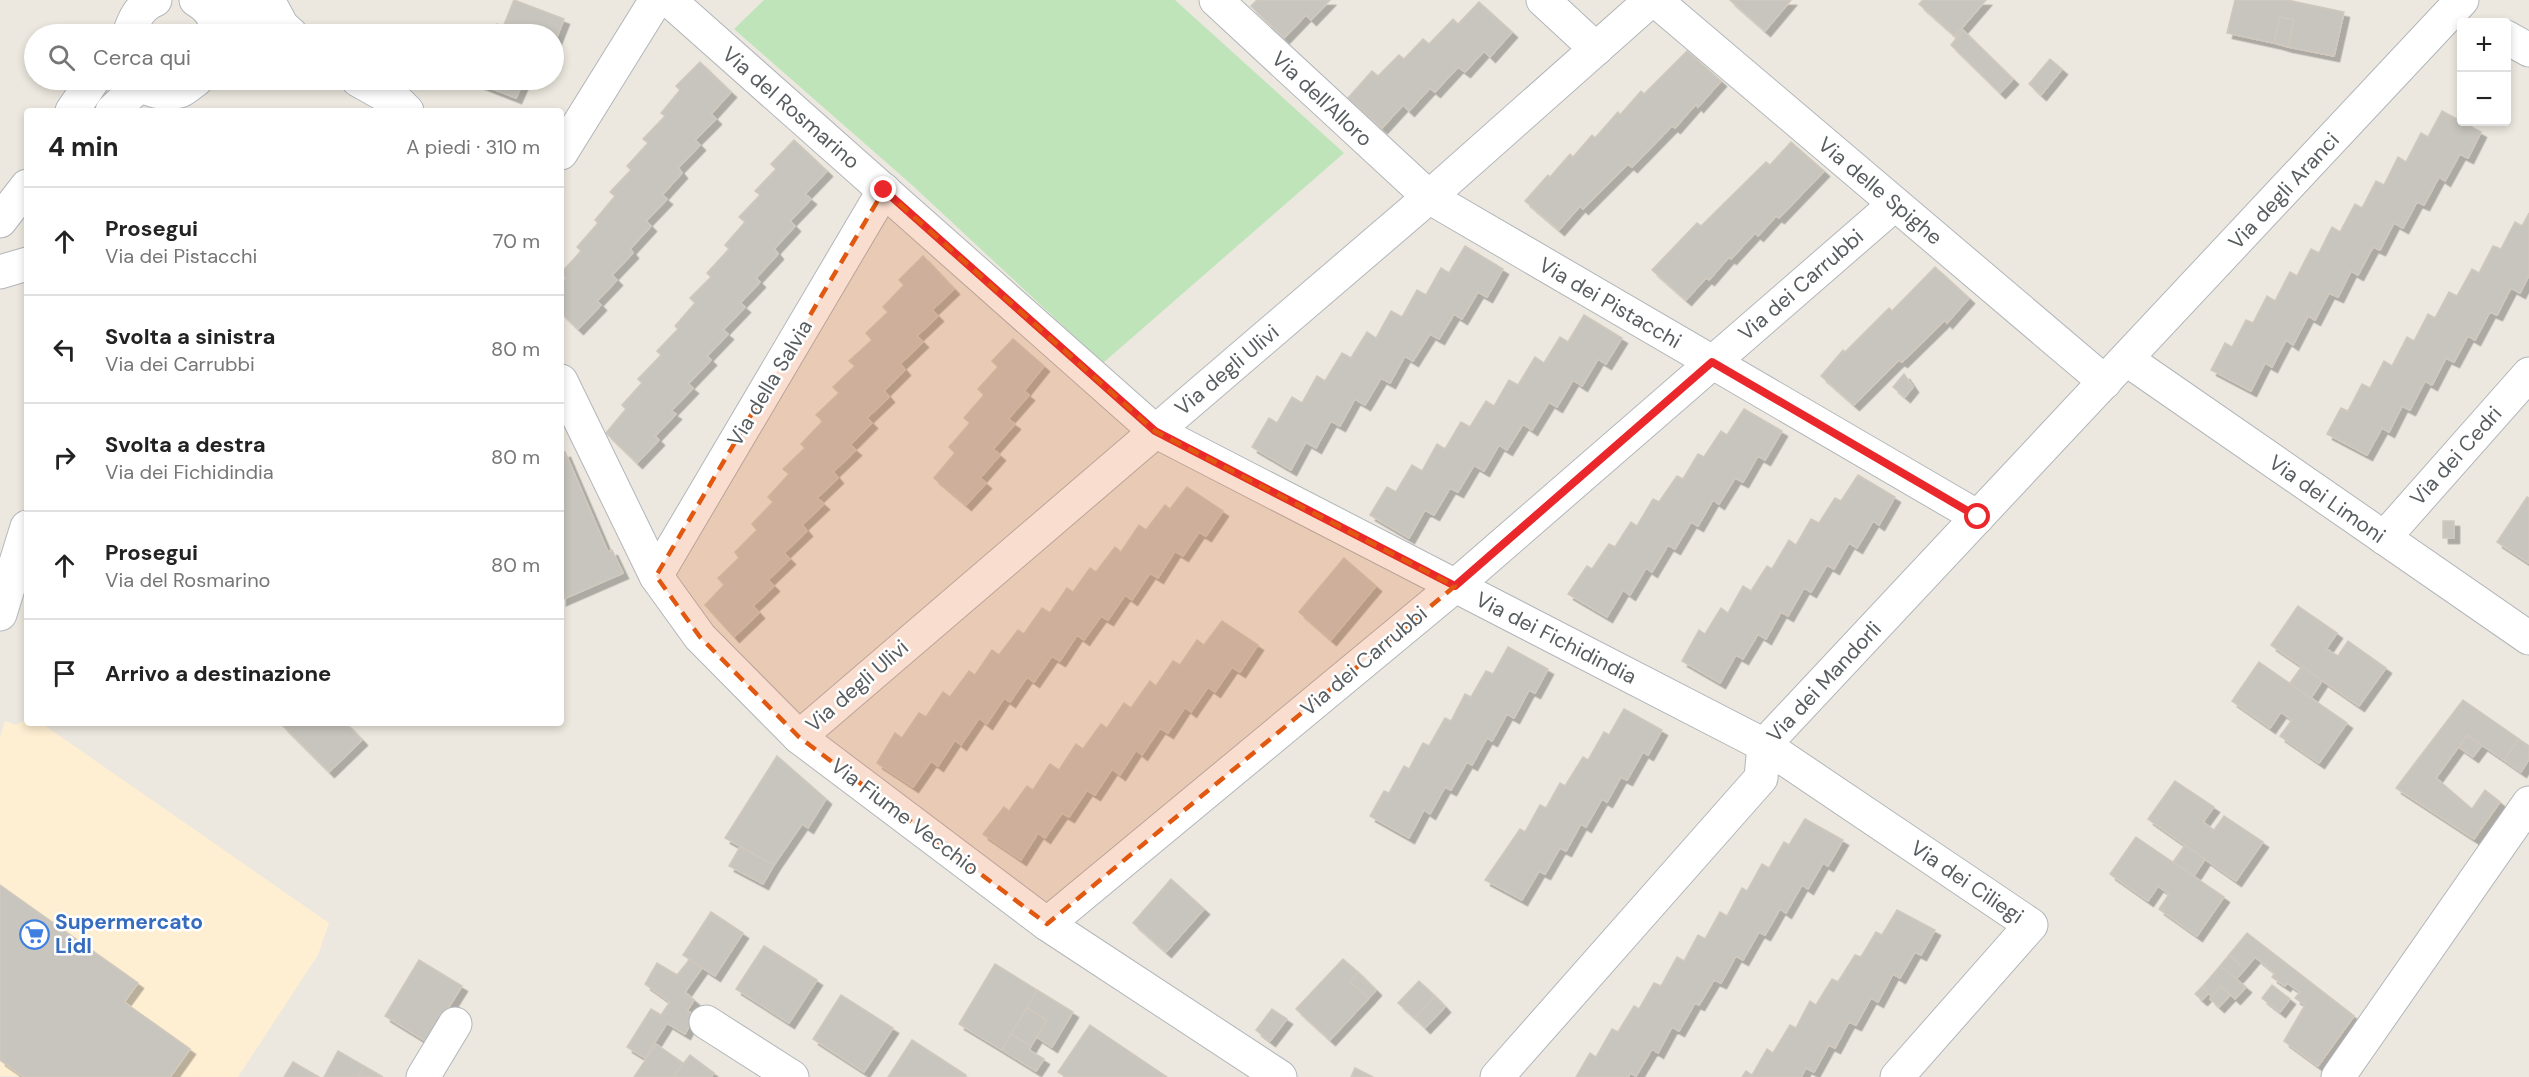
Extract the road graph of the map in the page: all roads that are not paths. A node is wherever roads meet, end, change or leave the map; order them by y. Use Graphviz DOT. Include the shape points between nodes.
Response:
graph roads {
  1 [pos="268,0"];
  2 [pos="656,0"];
  3 [pos="669,0"];
  4 [pos="1216,0"];
  5 [pos="1543,0"];
  6 [pos="1653,0"];
  7 [pos="199,2"];
  8 [pos="2466,10"];
  9 [pos="233,21"];
  10 [pos="281,24"];
  11 [pos="2511,40"];
  12 [pos="1596,49"];
  13 [pos="2529,50"];
  14 [pos="86,90"];
  15 [pos="181,90"];
  16 [pos="190,90"];
  17 [pos="376,90"];
  18 [pos="141,91"];
  19 [pos="74,108"];
  20 [pos="116,108"];
  21 [pos="179,108"];
  22 [pos="404,108"];
  23 [pos="564,148"];
  24 [pos="24,190"];
  25 [pos="884,190"];
  26 [pos="1429,197"];
  27 [pos="1895,204"];
  28 [pos="0,221"];
  29 [pos="24,265"];
  30 [pos="0,272"];
  31 [pos="1712,362"];
  32 [pos="2115,371"];
  33 [pos="2529,374"];
  34 [pos="564,387"];
  35 [pos="1155,431"];
  36 [pos="1978,517"];
  37 [pos="24,538"];
  38 [pos="2384,538"];
  39 [pos="656,576"];
  40 [pos="1455,586"];
  41 [pos="0,614"];
  42 [pos="2529,638"];
  43 [pos="799,737"];
  44 [pos="1764,745"];
  45 [pos="2529,803"];
  46 [pos="1047,924"];
  47 [pos="706,1022"];
  48 [pos="455,1024"];
  49 [pos="423,1077"];
  50 [pos="792,1077"];
  51 [pos="1280,1077"];
  52 [pos="1497,1077"];
  53 [pos="1897,1077"];
  54 [pos="2338,1077"];
  1 -- 10 [label="street"];
  2 -- 23 [label="street"];
  3 -- 25 [label="street, Via del Rosmarino"];
  4 -- 26 [label="street, Via dell'Alloro"];
  5 -- 12 [label="street"];
  6 -- 12 [label="street, Via degli Ulivi"];
  6 -- 27 [label="street, Via delle Spighe"];
  7 -- 9 [label="street" via="217,24"];
  8 -- 32 [label="street, Via degli Aranci"];
  11 -- 13 [label="street"];
  12 -- 26 [label="street, Via degli Ulivi"];
  14 -- 19 [label="street"];
  15 -- 18 [label="street"];
  16 -- 21 [label="street"];
  17 -- 22 [label="street"];
  18 -- 20 [label="street"];
  24 -- 28 [label="street"];
  25 -- 35 [label="street, Via del Rosmarino"];
  25 -- 39 [label="street, Via della Salvia"];
  26 -- 31 [label="street, Via dei Pistacchi"];
  26 -- 35 [label="street, Via degli Ulivi"];
  27 -- 31 [label="street, Via dei Carrubbi"];
  27 -- 32 [label="street, Via delle Spighe"];
  29 -- 30 [label="street"];
  31 -- 36 [label="street, Via dei Pistacchi"];
  31 -- 40 [label="street, Via dei Carrubbi"];
  32 -- 36 [label="street, Via dei Mandorli"];
  32 -- 38 [label="street, Via dei Limoni"];
  33 -- 38 [label="street, Via dei Cedri"];
  34 -- 39 [label="street, Via Fiume Vecchio"];
  35 -- 40 [label="street, Via dei Fichidindia"];
  35 -- 43 [label="street, Via degli Ulivi"];
  36 -- 44 [label="street, Via dei Mandorli"];
  37 -- 41 [label="street"];
  38 -- 42 [label="street, Via dei Limoni"];
  39 -- 43 [label="street, Via Fiume Vecchio" via="700,637"];
  40 -- 44 [label="street, Via dei Fichidindia"];
  40 -- 46 [label="street, Via dei Carrubbi"];
  43 -- 46 [label="street, Via Fiume Vecchio"];
  44 -- 52 [label="street, Via dei Mandorli" via="1761,778"];
  44 -- 53 [label="street, Via dei Ciliegi" via="2031,925"];
  45 -- 54 [label="street"];
  46 -- 51 [label="street, Via Fiume Vecchio"];
  47 -- 50 [label="street"];
  48 -- 49 [label="street"];
}
